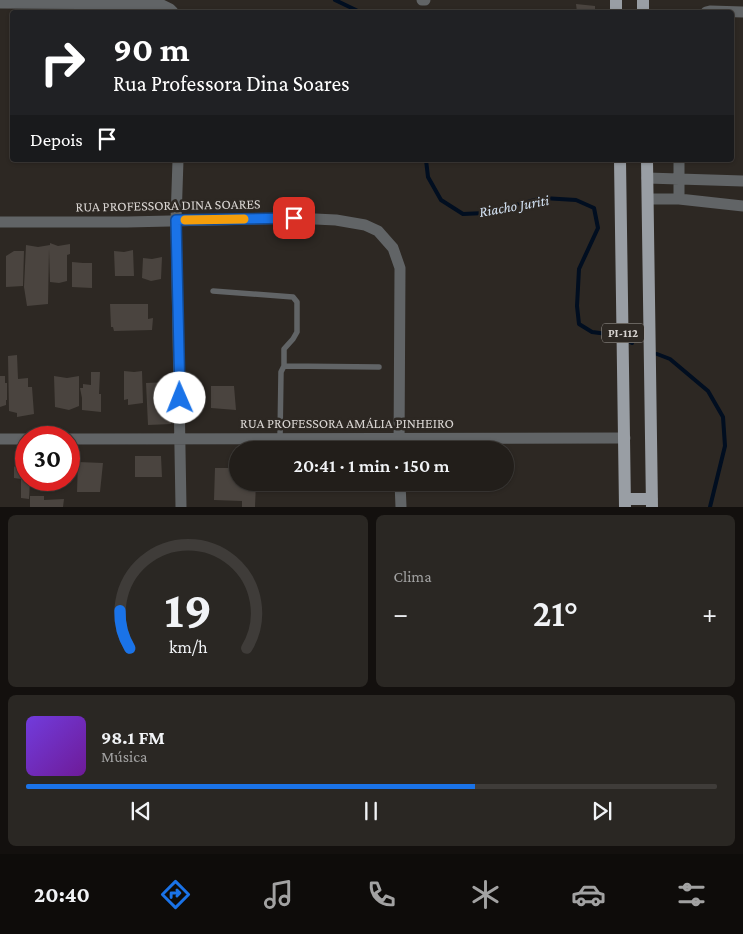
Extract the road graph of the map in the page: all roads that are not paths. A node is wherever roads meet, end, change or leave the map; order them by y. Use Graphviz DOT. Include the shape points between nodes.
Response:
graph roads {
  1 [pos="0,3"];
  2 [pos="171,10"];
  3 [pos="178,162"];
  4 [pos="620,162"];
  5 [pos="647,162"];
  6 [pos="680,162"];
  7 [pos="648,178"];
  8 [pos="680,178"];
  9 [pos="743,181"];
  10 [pos="648,199"];
  11 [pos="680,200"];
  12 [pos="743,206"];
  13 [pos="176,220"];
  14 [pos="0,222"];
  15 [pos="213,291"];
  16 [pos="284,366"];
  17 [pos="379,367"];
  18 [pos="398,437"];
  19 [pos="180,438"];
  20 [pos="280,438"];
  21 [pos="624,438"];
  22 [pos="15,439"];
  23 [pos="80,439"];
  24 [pos="0,440"];
  25 [pos="398,441"];
  26 [pos="400,491"];
  27 [pos="652,502"];
  28 [pos="625,503"];
  29 [pos="181,506"];
  30 [pos="401,506"];
  1 -- 2 [label="street" via="160,4"];
  3 -- 13 [label="street"];
  4 -- 21 [label="main road, PI-112"];
  5 -- 7 [label="main road, PI-112"];
  6 -- 8 [label="street"];
  7 -- 8 [label="street"];
  7 -- 10 [label="main road, PI-112"];
  8 -- 9 [label="street"];
  8 -- 11 [label="street"];
  10 -- 11 [label="street"];
  10 -- 27 [label="main road, PI-112"];
  11 -- 12 [label="street"];
  13 -- 14 [label="street, RUA PROFESSORA DINA SOARES"];
  13 -- 18 [label="street, RUA PROFESSORA DINA SOARES" via="336,220 365,225 378,231 393,248 400,268"];
  13 -- 19 [label="street"];
  15 -- 16 [label="lane" via="293,297 297,302 297,332 284,349"];
  16 -- 17 [label="lane"];
  16 -- 20 [label="lane" via="281,372"];
  18 -- 20 [label="street, RUA PROFESSORA AMÁLIA PINHEIRO"];
  18 -- 21 [label="street, RUA PROFESSORA AMÁLIA PINHEIRO"];
  18 -- 25 [label="street"];
  19 -- 20 [label="street, RUA PROFESSORA AMÁLIA PINHEIRO"];
  19 -- 23 [label="street, RUA PROFESSORA AMÁLIA PINHEIRO"];
  19 -- 29 [label="street"];
  21 -- 28 [label="main road, PI-112"];
  22 -- 24 [label="street"];
  26 -- 30 [label="street"];
  27 -- 28 [label="main road"];
}
